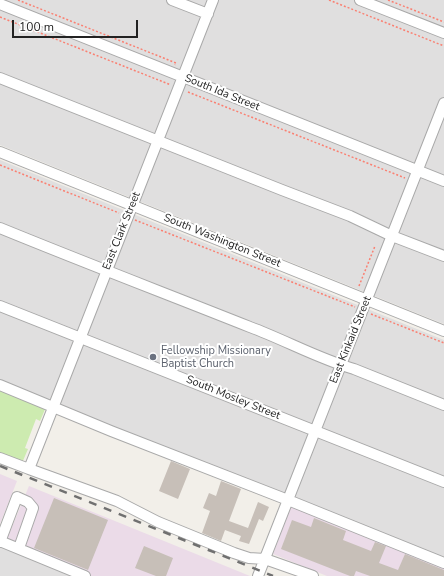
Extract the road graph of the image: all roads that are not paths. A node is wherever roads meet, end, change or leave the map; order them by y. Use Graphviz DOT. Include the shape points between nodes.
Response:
graph roads {
  1 [pos="172,0"];
  2 [pos="213,0"];
  3 [pos="360,0"];
  4 [pos="0,4"];
  5 [pos="208,14"];
  6 [pos="444,33"];
  7 [pos="183,77"];
  8 [pos="0,78"];
  9 [pos="443,106"];
  10 [pos="158,140"];
  11 [pos="0,152"];
  12 [pos="418,171"];
  13 [pos="444,181"];
  14 [pos="132,205"];
  15 [pos="0,228"];
  16 [pos="392,236"];
  17 [pos="444,256"];
  18 [pos="106,271"];
  19 [pos="367,300"];
  20 [pos="0,306"];
  21 [pos="444,331"];
  22 [pos="80,338"];
  23 [pos="341,365"];
  24 [pos="0,385"];
  25 [pos="444,405"];
  26 [pos="53,406"];
  27 [pos="315,431"];
  28 [pos="0,458"];
  29 [pos="30,465"];
  30 [pos="444,482"];
  31 [pos="288,500"];
  32 [pos="0,541"];
  33 [pos="19,548"];
  34 [pos="265,559"];
  35 [pos="444,564"];
  36 [pos="85,576"];
  37 [pos="258,576"];
  38 [pos="313,576"];
  1 -- 5 [label="street"];
  2 -- 5 [label="street, East Clark Street"];
  3 -- 6 [label="street"];
  4 -- 7 [label="street, South Ida Street"];
  5 -- 7 [label="street, East Clark Street"];
  7 -- 10 [label="street, East Clark Street"];
  7 -- 12 [label="street, South Ida Street"];
  8 -- 10 [label="street"];
  9 -- 12 [label="street, East Kinkaid Street"];
  10 -- 14 [label="street, East Clark Street"];
  10 -- 16 [label="street" via="350,216"];
  11 -- 14 [label="street, South Washington Street"];
  12 -- 13 [label="street, South Ida Street"];
  12 -- 16 [label="street, East Kinkaid Street"];
  14 -- 18 [label="street, East Clark Street"];
  14 -- 19 [label="street, South Washington Street"];
  15 -- 18 [label="street"];
  16 -- 17 [label="street"];
  16 -- 19 [label="street, East Kinkaid Street"];
  18 -- 22 [label="street, East Clark Street"];
  18 -- 23 [label="street" via="275,336"];
  19 -- 21 [label="street, South Washington Street"];
  19 -- 23 [label="street, East Kinkaid Street"];
  20 -- 22 [label="street, South Mosley Street"];
  22 -- 26 [label="street, East Clark Street"];
  22 -- 27 [label="street, South Mosley Street"];
  23 -- 25 [label="street"];
  23 -- 27 [label="street, East Kinkaid Street"];
  24 -- 26 [label="street"];
  26 -- 29 [label="street, East Clark Street"];
  26 -- 31 [label="street"];
  27 -- 30 [label="street, South Mosley Street"];
  27 -- 31 [label="street, East Kinkaid Street"];
  28 -- 29 [label="street"];
  29 -- 34 [label="street" via="117,500 158,522 234,553 249,558"];
  31 -- 34 [label="street, East Kinkaid Street"];
  31 -- 35 [label="street"];
  32 -- 33 [label="street"];
  32 -- 33 [label="street" via="17,498 28,502 33,508"];
  33 -- 36 [label="street"];
  34 -- 37 [label="street, East Kinkaid Street"];
  34 -- 38 [label="street"];
}
